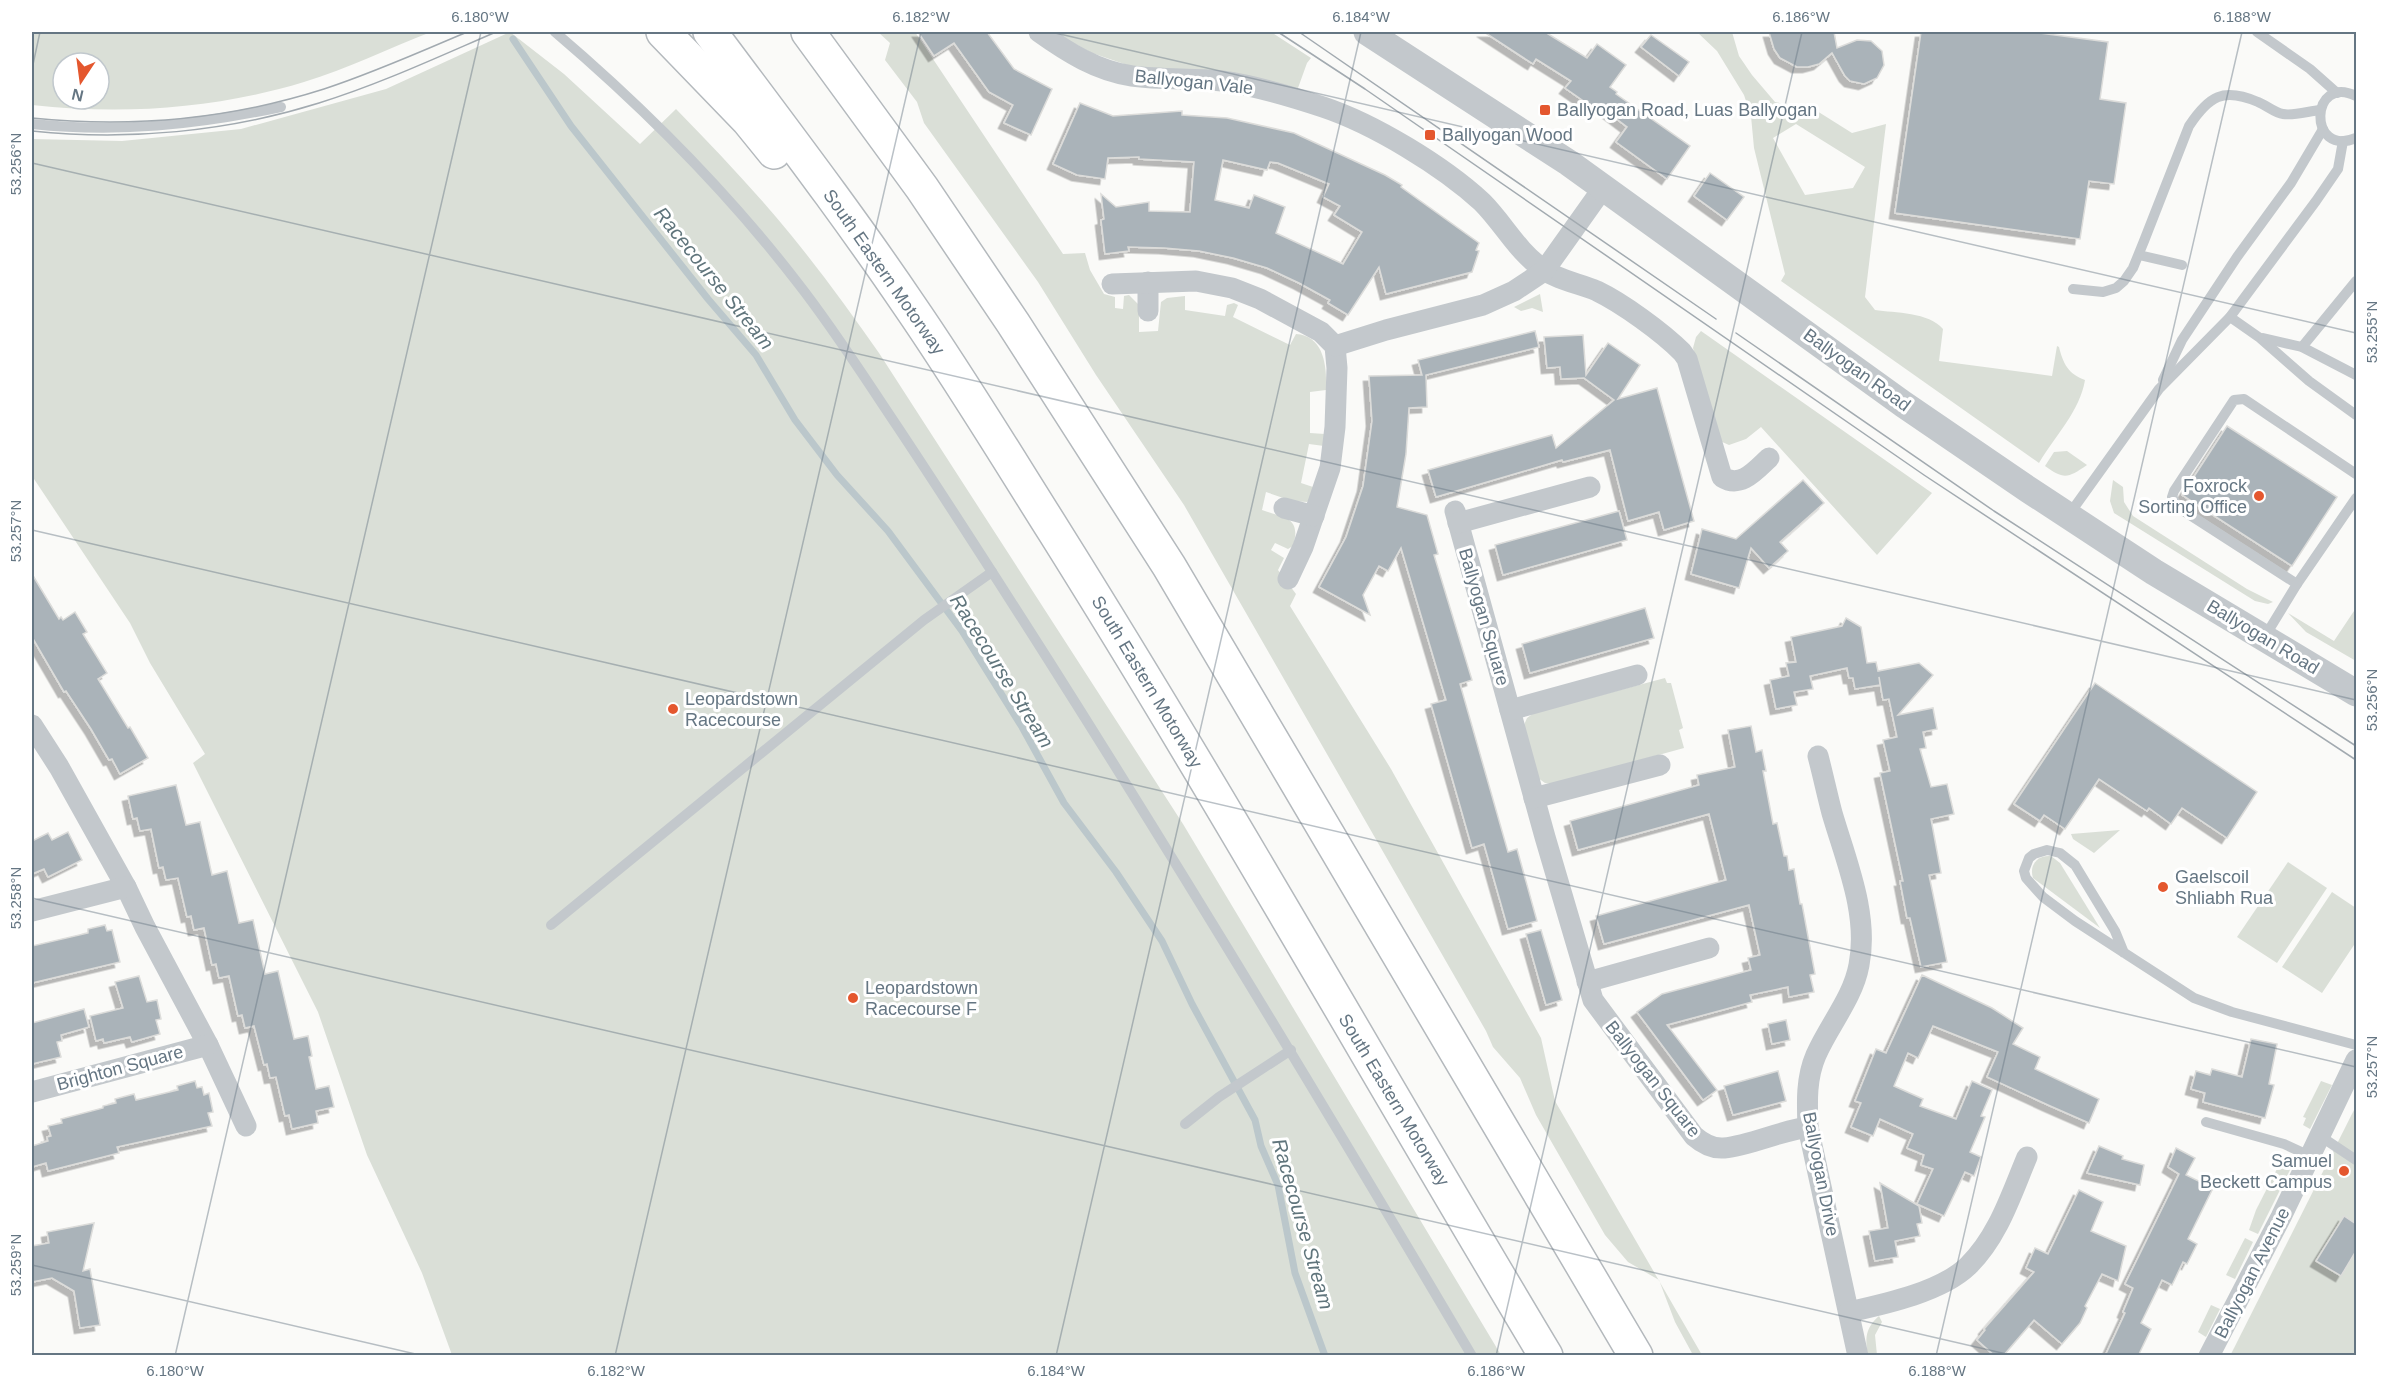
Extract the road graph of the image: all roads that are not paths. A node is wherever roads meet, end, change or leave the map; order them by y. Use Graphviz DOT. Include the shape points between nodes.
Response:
graph roads {
  1 [pos="555,32"];
  2 [pos="663,32"];
  3 [pos="710,32"];
  4 [pos="808,32"];
  5 [pos="835,32"];
  6 [pos="1039,32"];
  7 [pos="1367,32"];
  8 [pos="2257,32"];
  9 [pos="2337,93"];
  10 [pos="2356,96"];
  11 [pos="281,107"];
  12 [pos="2320,110"];
  13 [pos="32,124"];
  14 [pos="2323,129"];
  15 [pos="2356,138"];
  16 [pos="2343,141"];
  17 [pos="1603,188"];
  18 [pos="2139,255"];
  19 [pos="2182,265"];
  20 [pos="1544,271"];
  21 [pos="2356,281"];
  22 [pos="1148,282"];
  23 [pos="1112,284"];
  24 [pos="2073,289"];
  25 [pos="1148,311"];
  26 [pos="2230,317"];
  27 [pos="2260,338"];
  28 [pos="1335,346"];
  29 [pos="2302,347"];
  30 [pos="2356,375"];
  31 [pos="2159,389"];
  32 [pos="2356,415"];
  33 [pos="1769,458"];
  34 [pos="2356,474"];
  35 [pos="1590,487"];
  36 [pos="2356,498"];
  37 [pos="1284,508"];
  38 [pos="1314,516"];
  39 [pos="2068,516"];
  40 [pos="992,572"];
  41 [pos="1288,579"];
  42 [pos="2297,584"];
  43 [pos="2264,638"];
  44 [pos="1637,675"];
  45 [pos="2356,693"];
  46 [pos="1510,710"];
  47 [pos="32,725"];
  48 [pos="1818,756"];
  49 [pos="1660,765"];
  50 [pos="1534,798"];
  51 [pos="126,887"];
  52 [pos="1279,905"];
  53 [pos="32,911"];
  54 [pos="551,926"];
  55 [pos="1391,939"];
  56 [pos="1709,948"];
  57 [pos="2124,953"];
  58 [pos="1587,982"];
  59 [pos="208,1045"];
  60 [pos="2356,1045"];
  61 [pos="1291,1050"];
  62 [pos="2356,1060"];
  63 [pos="32,1092"];
  64 [pos="2206,1122"];
  65 [pos="1185,1124"];
  66 [pos="246,1126"];
  67 [pos="1808,1127"];
  68 [pos="2320,1136"];
  69 [pos="2310,1156"];
  70 [pos="2027,1157"];
  71 [pos="2356,1160"];
  72 [pos="1849,1312"];
  73 [pos="1472,1356"];
  74 [pos="1546,1356"];
  75 [pos="1636,1356"];
  76 [pos="1858,1356"];
  77 [pos="2209,1356"];
  1 -- 40 [label="lane" via="660,127 798,282"];
  2 -- 52 [label="highway" via="748,120 877,284 1186,781"];
  3 -- 52 [label="highway, South Eastern Motorway" via="852,224 974,404 1103,609"];
  4 -- 55 [label="highway" via="922,188 1108,468"];
  5 -- 55 [label="highway" via="1049,343 1182,555 1375,881"];
  6 -- 20 [label="street, Ballyogan Vale" via="1069,53 1105,69 1130,75 1237,84 1284,94 1349,118 1455,180 1482,202 1519,249"];
  7 -- 17 [label="street, Ballyogan Road"];
  8 -- 9 [label="lane"];
  9 -- 10 [label="lane"];
  9 -- 12 [label="lane"];
  11 -- 13 [label="lane" via="179,125 134,128"];
  12 -- 14 [label="lane"];
  12 -- 18 [label="lane" via="2283,115 2234,93 2212,99 2189,126"];
  14 -- 16 [label="lane" via="2335,140"];
  14 -- 31 [label="lane" via="2291,183 2182,340"];
  15 -- 16 [label="lane"];
  16 -- 26 [label="lane" via="2338,169"];
  17 -- 20 [label="street"];
  17 -- 39 [label="street, Ballyogan Road" via="1903,404"];
  18 -- 19 [label="lane"];
  18 -- 24 [label="lane" via="2116,288 2103,292"];
  20 -- 28 [label="street" via="1484,305"];
  20 -- 33 [label="street" via="1599,292 1682,351 1722,477 1741,481"];
  21 -- 29 [label="lane"];
  22 -- 23 [label="street"];
  22 -- 25 [label="street"];
  22 -- 28 [label="street" via="1196,281 1232,288 1321,332"];
  26 -- 27 [label="lane"];
  26 -- 31 [label="lane"];
  27 -- 29 [label="lane"];
  27 -- 32 [label="lane"];
  28 -- 38 [label="street" via="1333,449"];
  29 -- 30 [label="lane"];
  31 -- 39 [label="lane"];
  34 -- 42 [label="lane" via="2239,398 2174,491 2172,497 2179,508"];
  35 -- 46 [label="street, Ballyogan Square" via="1456,517"];
  36 -- 42 [label="lane"];
  37 -- 38 [label="street"];
  38 -- 41 [label="street"];
  39 -- 43 [label="street, Ballyogan Road"];
  40 -- 54 [label="lane" via="924,620"];
  40 -- 61 [label="lane"];
  42 -- 43 [label="lane"];
  43 -- 45 [label="street, Ballyogan Road"];
  44 -- 46 [label="street, Ballyogan Square"];
  46 -- 50 [label="street, Ballyogan Square"];
  47 -- 51 [label="street, Brighton Square"];
  48 -- 67 [label="street, Ballyogan Drive" via="1850,874 1862,945 1854,983 1812,1067"];
  49 -- 50 [label="street"];
  50 -- 58 [label="street, Ballyogan Square"];
  51 -- 53 [label="street"];
  51 -- 59 [label="street, Brighton Square"];
  52 -- 74 [label="highway, South Eastern Motorway"];
  55 -- 75 [label="highway"];
  56 -- 58 [label="street"];
  57 -- 57 [label="lane" via="2033,888 2024,871 2029,858 2047,850 2060,853 2074,865 2115,931"];
  57 -- 60 [label="lane" via="2202,1003"];
  58 -- 67 [label="street, Ballyogan Square" via="1600,1011 1700,1142 1725,1148"];
  59 -- 63 [label="street, Brighton Square"];
  59 -- 66 [label="street, Brighton Square"];
  61 -- 65 [label="lane"];
  61 -- 73 [label="lane"];
  62 -- 68 [label="street, Ballyogan Avenue"];
  64 -- 69 [label="lane" via="2284,1144"];
  67 -- 72 [label="street, Ballyogan Drive"];
  68 -- 69 [label="street, Ballyogan Avenue"];
  68 -- 71 [label="lane"];
  69 -- 77 [label="street, Ballyogan Avenue"];
  70 -- 72 [label="street" via="1993,1233 1967,1267 1899,1301"];
  72 -- 76 [label="street, Ballyogan Drive"];
}
